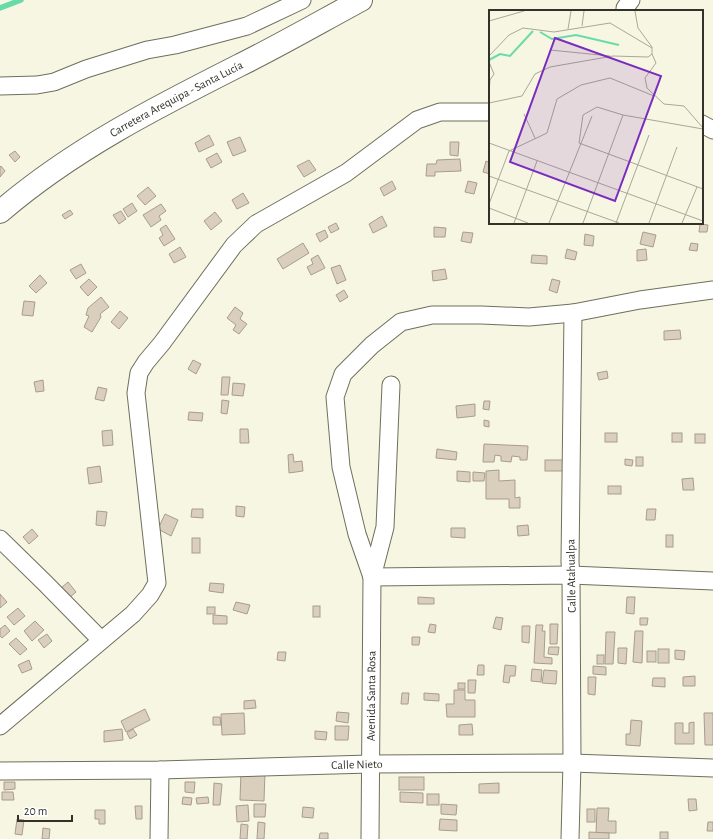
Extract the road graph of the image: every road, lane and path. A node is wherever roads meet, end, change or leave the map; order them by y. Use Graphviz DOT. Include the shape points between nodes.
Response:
graph roads {
  1 [pos="302,0"];
  2 [pos="361,0"];
  3 [pos="631,0"];
  4 [pos="625,10"];
  5 [pos="0,86"];
  6 [pos="489,112"];
  7 [pos="703,125"];
  8 [pos="703,129"];
  9 [pos="713,130"];
  10 [pos="0,212"];
  11 [pos="713,290"];
  12 [pos="573,313"];
  13 [pos="391,385"];
  14 [pos="0,539"];
  15 [pos="571,575"];
  16 [pos="372,577"];
  17 [pos="713,582"];
  18 [pos="101,640"];
  19 [pos="0,726"];
  20 [pos="572,763"];
  21 [pos="370,764"];
  22 [pos="713,768"];
  23 [pos="160,770"];
  24 [pos="0,772"];
  25 [pos="159,839"];
  26 [pos="370,839"];
  27 [pos="570,839"];
  1 -- 5 [label="street" via="247,26 147,50 54,82"];
  2 -- 10 [label="main road, Carretera Arequipa - Santa Lucía" via="161,105 86,148"];
  3 -- 4 [label="street"];
  6 -- 18 [label="street" via="440,112 417,120 346,173 256,224 234,245 146,362 139,373 136,393 157,583 133,614"];
  7 -- 9 [label="street"];
  8 -- 9 [label="street"];
  11 -- 12 [label="street"];
  12 -- 15 [label="street, Calle Atahualpa"];
  12 -- 16 [label="street" via="529,317 432,314 401,322 372,345 343,374 335,397 342,467 358,534"];
  13 -- 16 [label="street" via="385,527"];
  14 -- 18 [label="street"];
  15 -- 16 [label="street"];
  15 -- 17 [label="street"];
  15 -- 20 [label="street, Calle Atahualpa"];
  16 -- 21 [label="street, Avenida Santa Rosa"];
  18 -- 19 [label="street"];
  20 -- 21 [label="street, Calle Nieto"];
  20 -- 22 [label="street, Calle Nieto"];
  20 -- 27 [label="street, Calle Atahualpa"];
  21 -- 23 [label="street, Calle Nieto"];
  21 -- 26 [label="street, Avenida Santa Rosa"];
  23 -- 24 [label="street, Calle Nieto"];
  23 -- 25 [label="street"];
}
